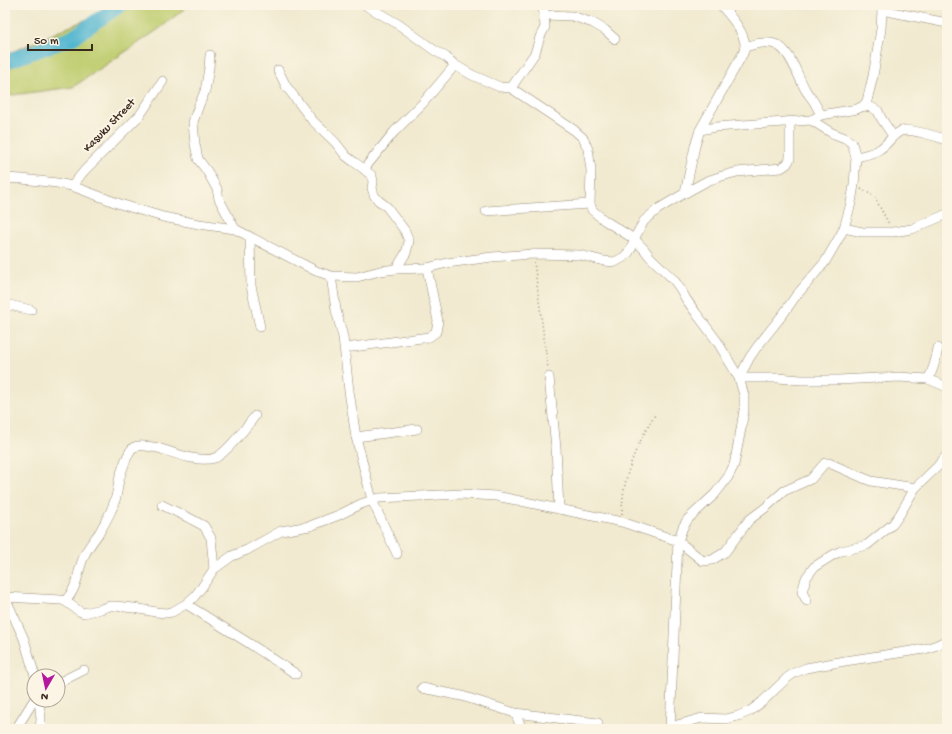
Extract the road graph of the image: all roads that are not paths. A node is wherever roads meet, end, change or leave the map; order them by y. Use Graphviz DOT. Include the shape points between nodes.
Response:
graph roads {
  1 [pos="365,5"];
  2 [pos="543,5"];
  3 [pos="721,5"];
  4 [pos="880,7"];
  5 [pos="545,15"];
  6 [pos="947,23"];
  7 [pos="615,39"];
  8 [pos="745,47"];
  9 [pos="210,55"];
  10 [pos="455,65"];
  11 [pos="278,70"];
  12 [pos="164,81"];
  13 [pos="511,88"];
  14 [pos="863,106"];
  15 [pos="821,115"];
  16 [pos="811,120"];
  17 [pos="790,122"];
  18 [pos="700,130"];
  19 [pos="893,136"];
  20 [pos="947,140"];
  21 [pos="856,157"];
  22 [pos="364,169"];
  23 [pos="5,178"];
  24 [pos="72,186"];
  25 [pos="685,193"];
  26 [pos="590,204"];
  27 [pos="486,211"];
  28 [pos="947,214"];
  29 [pos="844,228"];
  30 [pos="235,229"];
  31 [pos="250,237"];
  32 [pos="634,239"];
  33 [pos="427,268"];
  34 [pos="396,269"];
  35 [pos="331,276"];
  36 [pos="5,304"];
  37 [pos="31,310"];
  38 [pos="260,327"];
  39 [pos="345,348"];
  40 [pos="938,348"];
  41 [pos="549,377"];
  42 [pos="739,378"];
  43 [pos="928,378"];
  44 [pos="947,387"];
  45 [pos="255,416"];
  46 [pos="417,429"];
  47 [pos="356,437"];
  48 [pos="947,455"];
  49 [pos="915,488"];
  50 [pos="372,500"];
  51 [pos="162,506"];
  52 [pos="559,509"];
  53 [pos="678,541"];
  54 [pos="397,554"];
  55 [pos="214,569"];
  56 [pos="5,597"];
  57 [pos="65,601"];
  58 [pos="807,601"];
  59 [pos="186,604"];
  60 [pos="947,640"];
  61 [pos="33,668"];
  62 [pos="84,670"];
  63 [pos="296,674"];
  64 [pos="66,679"];
  65 [pos="422,688"];
  66 [pos="29,708"];
  67 [pos="40,708"];
  68 [pos="515,714"];
  69 [pos="598,722"];
  70 [pos="670,728"];
  71 [pos="16,729"];
  72 [pos="40,729"];
  73 [pos="522,729"];
  1 -- 10 [label="street" via="398,24"];
  2 -- 5 [label="street"];
  3 -- 8 [label="street" via="743,37"];
  4 -- 6 [label="street"];
  4 -- 14 [label="street" via="881,29 873,76 868,101"];
  5 -- 7 [label="street" via="572,16 605,30"];
  5 -- 13 [label="street" via="546,27 535,53"];
  8 -- 15 [label="street" via="770,43 777,44 783,49"];
  8 -- 18 [label="street"];
  9 -- 30 [label="street" via="205,91 193,122 195,144 198,159 217,189 219,199"];
  10 -- 13 [label="street" via="500,87"];
  10 -- 22 [label="street"];
  11 -- 22 [label="street" via="286,86 312,120 346,156"];
  12 -- 24 [label="street, Kasuku Street" via="140,115"];
  13 -- 26 [label="street" via="583,138 588,149 591,170"];
  14 -- 15 [label="street" via="856,110"];
  14 -- 19 [label="street" via="878,111"];
  15 -- 16 [label="street"];
  16 -- 17 [label="street"];
  16 -- 21 [label="street" via="852,143"];
  17 -- 18 [label="street"];
  17 -- 25 [label="street" via="790,160 787,164 781,168 737,172 707,180"];
  18 -- 25 [label="street"];
  19 -- 20 [label="street" via="902,130"];
  19 -- 21 [label="street" via="874,153"];
  21 -- 29 [label="street" via="854,186"];
  22 -- 34 [label="street" via="372,176 374,195 405,231 409,241 406,253"];
  23 -- 24 [label="street" via="57,182"];
  24 -- 30 [label="street" via="163,217"];
  25 -- 32 [label="street" via="658,209 644,221"];
  26 -- 27 [label="street"];
  26 -- 32 [label="street" via="595,214"];
  28 -- 29 [label="street" via="912,229 893,232 862,232"];
  29 -- 42 [label="street" via="824,262 757,347"];
  30 -- 31 [label="street"];
  31 -- 35 [label="street" via="316,271"];
  31 -- 38 [label="street" via="251,286"];
  32 -- 33 [label="street" via="629,252 615,262 604,262 580,255 533,254 492,257"];
  32 -- 42 [label="street" via="674,280 717,341"];
  33 -- 34 [label="street"];
  33 -- 39 [label="street" via="438,321 436,332 429,337"];
  34 -- 35 [label="street" via="357,277"];
  35 -- 39 [label="street"];
  36 -- 37 [label="street"];
  39 -- 47 [label="street"];
  40 -- 43 [label="street" via="932,373"];
  41 -- 52 [label="street"];
  42 -- 43 [label="street"];
  42 -- 53 [label="street" via="744,395 744,410 734,465 728,478 715,494 688,519"];
  43 -- 44 [label="street"];
  45 -- 57 [label="street" via="216,458 192,458 150,446 134,447 130,450 110,512 85,554 75,588"];
  46 -- 47 [label="street"];
  47 -- 50 [label="street"];
  48 -- 49 [label="street"];
  49 -- 53 [label="street" via="872,481 825,463 811,479 784,492 749,520 725,552 712,560 703,561"];
  49 -- 58 [label="street" via="893,524 872,542 841,551 814,567 806,578 802,592"];
  50 -- 52 [label="street" via="477,494"];
  50 -- 54 [label="street"];
  50 -- 55 [label="street" via="310,526 281,531 232,556"];
  51 -- 55 [label="street" via="204,526 211,538"];
  52 -- 53 [label="street" via="622,522"];
  53 -- 70 [label="street"];
  55 -- 59 [label="street"];
  56 -- 57 [label="street"];
  56 -- 61 [label="street" via="24,639"];
  57 -- 59 [label="street" via="84,613 115,606 166,613"];
  59 -- 63 [label="street"];
  60 -- 70 [label="street" via="925,649 806,668 787,678 750,711 726,719 702,718"];
  62 -- 64 [label="street"];
  65 -- 68 [label="street" via="462,696"];
  66 -- 71 [label="street"];
  67 -- 72 [label="street"];
  68 -- 69 [label="street"];
  68 -- 73 [label="street"];
}
